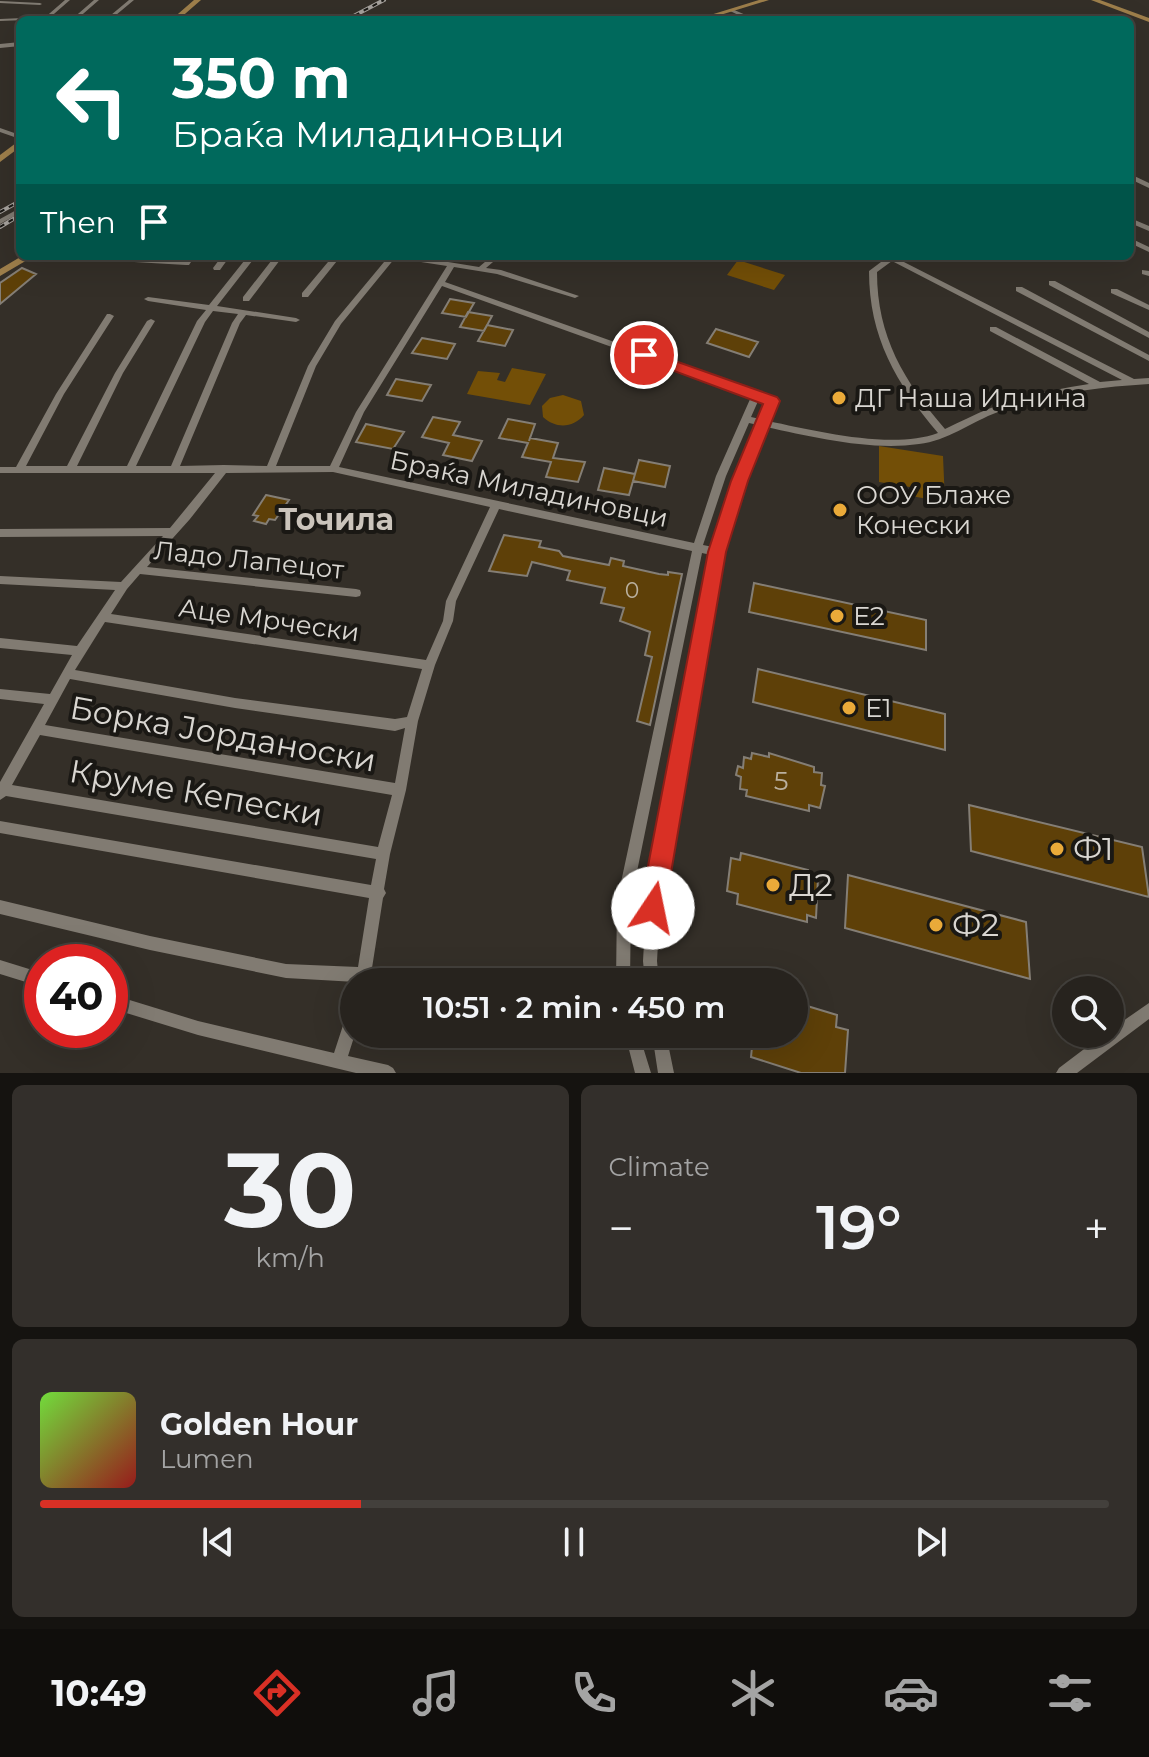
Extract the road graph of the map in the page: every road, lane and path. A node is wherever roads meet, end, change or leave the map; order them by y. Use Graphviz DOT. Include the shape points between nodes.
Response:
graph roads {
  1 [pos="68,0"];
  2 [pos="97,0"];
  3 [pos="132,0"];
  4 [pos="198,0"];
  5 [pos="766,0"];
  6 [pos="1094,0"];
  7 [pos="0,2"];
  8 [pos="40,4"];
  9 [pos="732,10"];
  10 [pos="49,16"];
  11 [pos="78,16"];
  12 [pos="112,16"];
  13 [pos="179,16"];
  14 [pos="711,16"];
  15 [pos="745,16"];
  16 [pos="1149,20"];
  17 [pos="16,144"];
  18 [pos="0,159"];
  19 [pos="22,260"];
  20 [pos="134,260"];
  21 [pos="188,260"];
  22 [pos="223,260"];
  23 [pos="249,260"];
  24 [pos="276,260"];
  25 [pos="334,260"];
  26 [pos="392,260"];
  27 [pos="417,260"];
  28 [pos="491,260"];
  29 [pos="889,260"];
  30 [pos="899,260"];
  31 [pos="451,266"];
  32 [pos="217,268"];
  33 [pos="479,270"];
  34 [pos="0,273"];
  35 [pos="441,283"];
  36 [pos="1052,283"];
  37 [pos="1019,289"];
  38 [pos="1114,291"];
  39 [pos="305,295"];
  40 [pos="575,296"];
  41 [pos="148,299"];
  42 [pos="246,299"];
  43 [pos="211,308"];
  44 [pos="1149,308"];
  45 [pos="244,312"];
  46 [pos="110,316"];
  47 [pos="296,320"];
  48 [pos="151,321"];
  49 [pos="993,329"];
  50 [pos="1149,335"];
  51 [pos="1149,358"];
  52 [pos="1133,381"];
  53 [pos="1149,381"];
  54 [pos="1098,384"];
  55 [pos="756,396"];
  56 [pos="745,419"];
  57 [pos="764,423"];
  58 [pos="944,434"];
  59 [pos="175,468"];
  60 [pos="224,468"];
  61 [pos="130,469"];
  62 [pos="270,469"];
  63 [pos="333,469"];
  64 [pos="0,470"];
  65 [pos="19,470"];
  66 [pos="70,470"];
  67 [pos="496,504"];
  68 [pos="172,532"];
  69 [pos="0,533"];
  70 [pos="698,546"];
  71 [pos="717,552"];
  72 [pos="138,570"];
  73 [pos="0,580"];
  74 [pos="123,586"];
  75 [pos="356,593"];
  76 [pos="102,617"];
  77 [pos="0,643"];
  78 [pos="80,651"];
  79 [pos="429,665"];
  80 [pos="69,674"];
  81 [pos="0,694"];
  82 [pos="52,700"];
  83 [pos="412,721"];
  84 [pos="38,729"];
  85 [pos="400,790"];
  86 [pos="1,791"];
  87 [pos="0,827"];
  88 [pos="383,854"];
  89 [pos="379,893"];
  90 [pos="0,907"];
  91 [pos="0,967"];
  92 [pos="366,968"];
  93 [pos="623,968"];
  94 [pos="651,968"];
  95 [pos="24,974"];
  96 [pos="340,976"];
  97 [pos="128,1007"];
  98 [pos="1149,1010"];
  99 [pos="343,1048"];
  100 [pos="636,1048"];
  101 [pos="662,1048"];
  102 [pos="339,1061"];
  103 [pos="388,1073"];
  104 [pos="643,1073"];
  105 [pos="666,1073"];
  106 [pos="1064,1073"];
  1 -- 10 [label="street"];
  2 -- 11 [label="street"];
  3 -- 12 [label="street"];
  4 -- 13 [label="main road"];
  5 -- 9 [label="main road"];
  6 -- 16 [label="main road"];
  7 -- 8 [label="street"];
  9 -- 14 [label="main road"];
  9 -- 15 [label="street"];
  17 -- 18 [label="main road"];
  19 -- 34 [label="main road"];
  20 -- 21 [label="street"];
  22 -- 32 [label="street"];
  23 -- 43 [label="street"];
  24 -- 42 [label="street"];
  25 -- 39 [label="street"];
  26 -- 62 [label="street" via="338,323 312,366"];
  27 -- 31 [label="street"];
  28 -- 33 [label="street"];
  29 -- 58 [label="street" via="873,271 871,292 880,333 922,409"];
  30 -- 52 [label="street"];
  31 -- 33 [label="street"];
  31 -- 35 [label="street"];
  33 -- 40 [label="street"];
  35 -- 55 [label="street"];
  35 -- 63 [label="street" via="360,412"];
  36 -- 50 [label="street"];
  37 -- 51 [label="street"];
  38 -- 44 [label="street"];
  41 -- 43 [label="street"];
  43 -- 45 [label="street"];
  43 -- 61 [label="street"];
  45 -- 47 [label="street"];
  45 -- 59 [label="street"];
  46 -- 65 [label="street"];
  48 -- 66 [label="street"];
  49 -- 54 [label="street"];
  52 -- 53 [label="street"];
  52 -- 54 [label="street"];
  54 -- 58 [label="street" via="996,409"];
  55 -- 56 [label="street"];
  55 -- 57 [label="street" via="772,401"];
  56 -- 57 [label="street"];
  56 -- 70 [label="street"];
  57 -- 58 [label="street" via="886,441"];
  57 -- 71 [label="street"];
  59 -- 60 [label="street, Браќа Миладиновци"];
  59 -- 61 [label="street, Браќа Миладиновци"];
  60 -- 62 [label="street, Браќа Миладиновци"];
  60 -- 68 [label="street"];
  61 -- 66 [label="street, Браќа Миладиновци"];
  62 -- 63 [label="street, Браќа Миладиновци"];
  63 -- 67 [label="street, Браќа Миладиновци"];
  64 -- 65 [label="street, Браќа Миладиновци"];
  65 -- 66 [label="street, Браќа Миладиновци"];
  67 -- 70 [label="street, Браќа Миладиновци"];
  67 -- 79 [label="street" via="451,601"];
  68 -- 69 [label="street"];
  68 -- 72 [label="street"];
  70 -- 71 [label="street, Браќа Миладиновци"];
  70 -- 93 [label="street" via="624,901"];
  71 -- 94 [label="street" via="653,908"];
  72 -- 74 [label="street"];
  72 -- 75 [label="street, Ладо Лапецот"];
  73 -- 74 [label="street"];
  74 -- 76 [label="street"];
  76 -- 78 [label="street"];
  76 -- 79 [label="street, Аце Мрчески"];
  77 -- 78 [label="street"];
  78 -- 80 [label="street"];
  79 -- 83 [label="street"];
  80 -- 82 [label="street"];
  80 -- 83 [label="street" via="395,725"];
  81 -- 82 [label="street, Борка Јорданоски"];
  82 -- 84 [label="street"];
  83 -- 85 [label="street"];
  84 -- 85 [label="street, Борка Јорданоски"];
  84 -- 86 [label="street"];
  85 -- 88 [label="street"];
  86 -- 88 [label="street, Круме Кепески"];
  87 -- 89 [label="street"];
  88 -- 89 [label="street"];
  89 -- 92 [label="street"];
  90 -- 96 [label="street" via="286,971"];
  91 -- 95 [label="street"];
  97 -- 102 [label="street"];
  98 -- 106 [label="street"];
  99 -- 102 [label="street"];
  100 -- 104 [label="street"];
  101 -- 105 [label="street"];
  102 -- 103 [label="street"];
}
